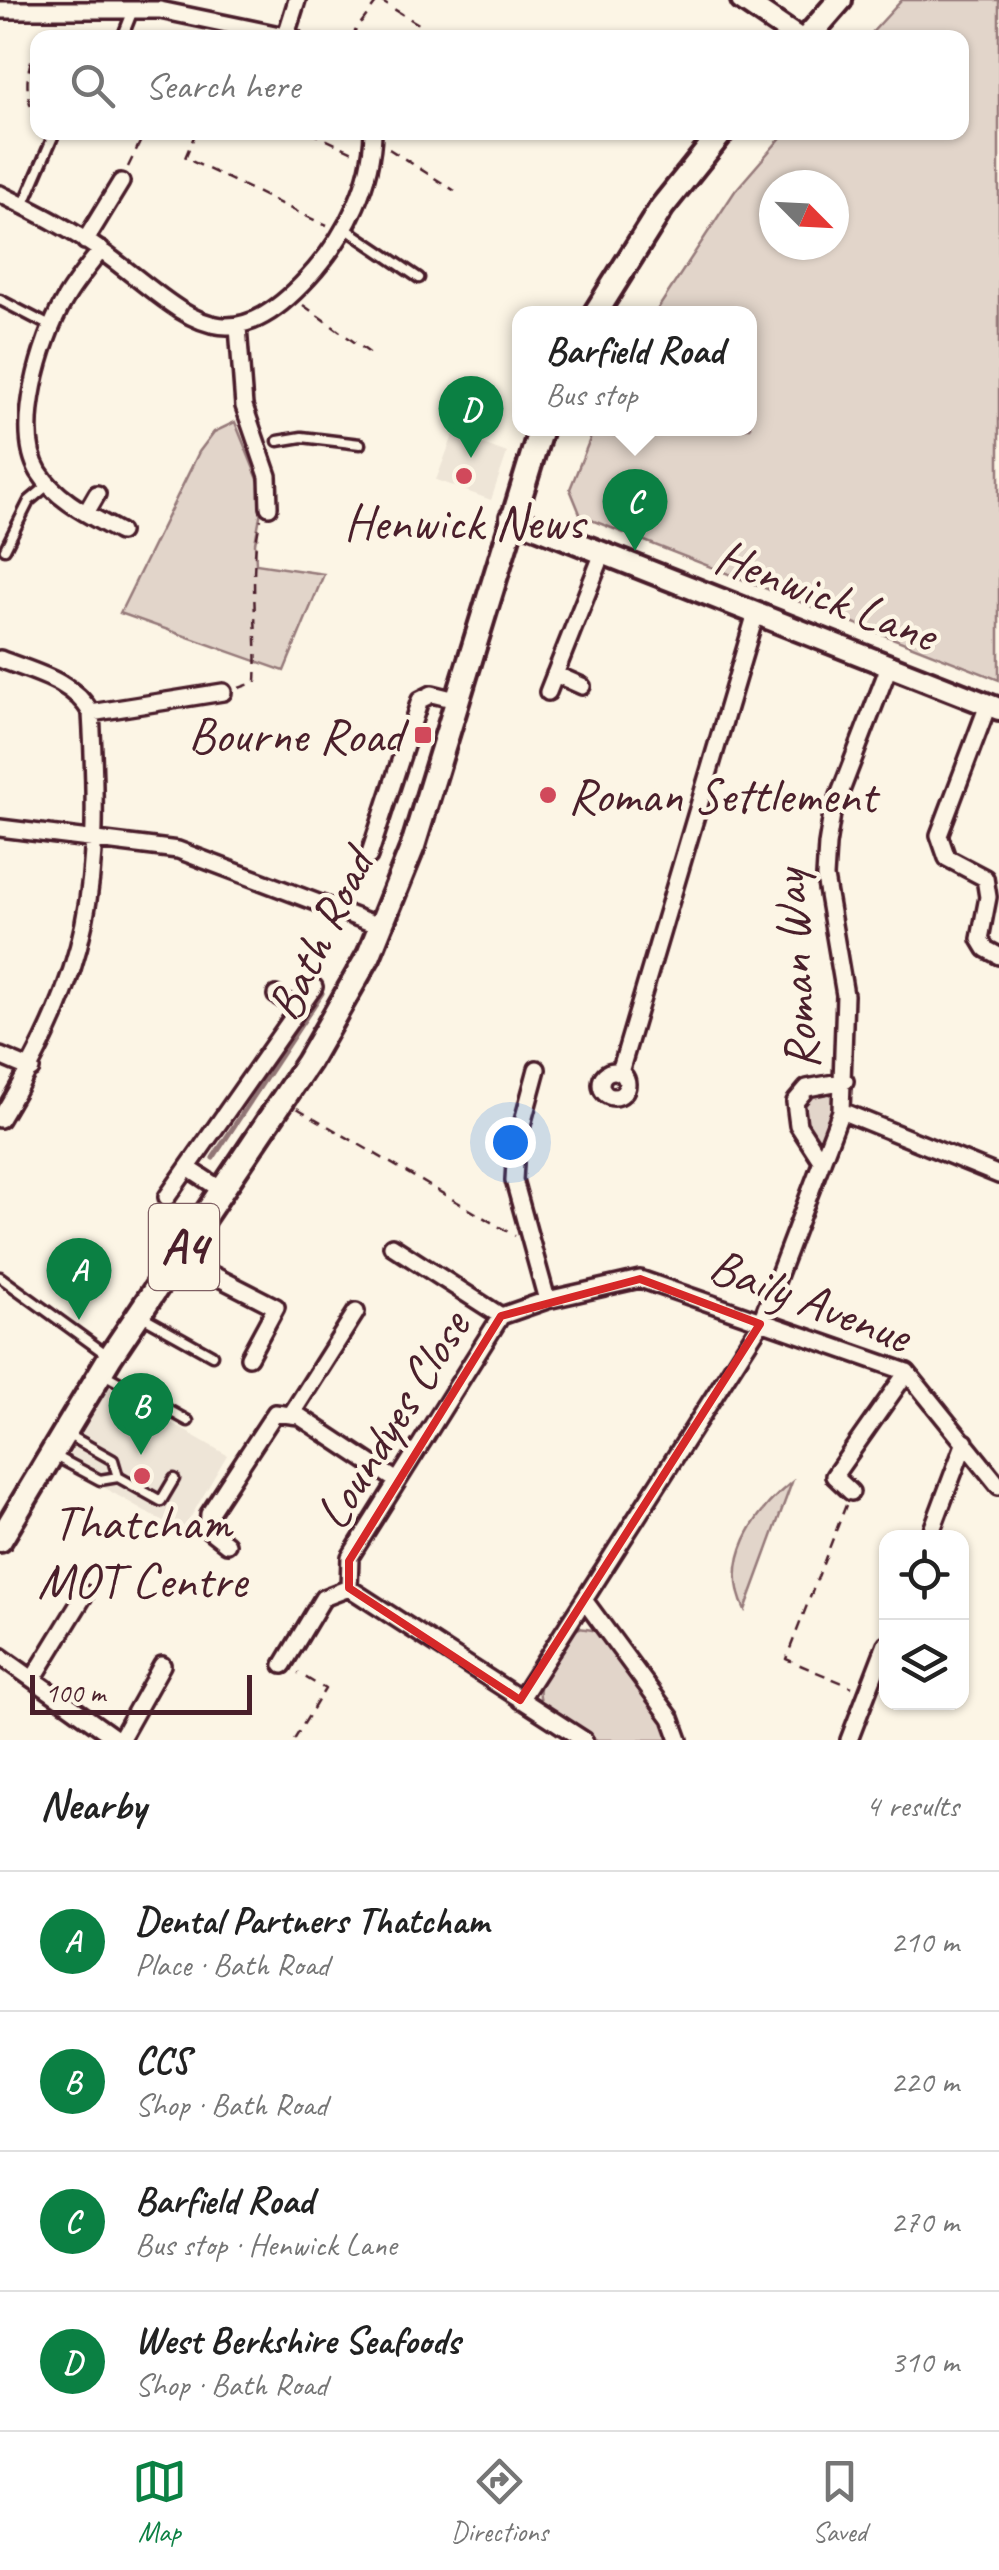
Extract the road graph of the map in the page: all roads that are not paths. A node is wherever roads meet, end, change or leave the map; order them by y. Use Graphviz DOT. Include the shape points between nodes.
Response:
graph roads {
  1 [pos="297,0"];
  2 [pos="742,0"];
  3 [pos="840,0"];
  4 [pos="0,10"];
  5 [pos="133,10"];
  6 [pos="206,19"];
  7 [pos="125,30"];
  8 [pos="204,30"];
  9 [pos="260,30"];
  10 [pos="291,30"];
  11 [pos="786,30"];
  12 [pos="814,30"];
  13 [pos="51,140"];
  14 [pos="372,140"];
  15 [pos="716,140"];
  16 [pos="121,182"];
  17 [pos="0,194"];
  18 [pos="23,206"];
  19 [pos="343,231"];
  20 [pos="85,241"];
  21 [pos="100,250"];
  22 [pos="419,278"];
  23 [pos="0,300"];
  24 [pos="600,306"];
  25 [pos="52,327"];
  26 [pos="238,328"];
  27 [pos="537,436"];
  28 [pos="278,442"];
  29 [pos="360,444"];
  30 [pos="259,448"];
  31 [pos="48,485"];
  32 [pos="97,494"];
  33 [pos="269,508"];
  34 [pos="86,513"];
  35 [pos="511,517"];
  36 [pos="120,532"];
  37 [pos="5,550"];
  38 [pos="602,553"];
  39 [pos="756,613"];
  40 [pos="0,659"];
  41 [pos="890,664"];
  42 [pos="555,674"];
  43 [pos="582,686"];
  44 [pos="224,692"];
  45 [pos="548,692"];
  46 [pos="456,700"];
  47 [pos="993,707"];
  48 [pos="91,712"];
  49 [pos="0,828"];
  50 [pos="96,838"];
  51 [pos="369,856"];
  52 [pos="382,927"];
  53 [pos="999,956"];
  54 [pos="314,987"];
  55 [pos="276,995"];
  56 [pos="298,1008"];
  57 [pos="0,1056"];
  58 [pos="537,1068"];
  59 [pos="30,1069"];
  60 [pos="620,1072"];
  61 [pos="845,1080"];
  62 [pos="841,1110"];
  63 [pos="0,1119"];
  64 [pos="822,1162"];
  65 [pos="188,1168"];
  66 [pos="999,1175"];
  67 [pos="224,1190"];
  68 [pos="167,1198"];
  69 [pos="392,1246"];
  70 [pos="178,1257"];
  71 [pos="0,1277"];
  72 [pos="547,1300"];
  73 [pos="356,1312"];
  74 [pos="138,1314"];
  75 [pos="501,1316"];
  76 [pos="760,1324"];
  77 [pos="212,1356"];
  78 [pos="249,1357"];
  79 [pos="105,1364"];
  80 [pos="907,1372"];
  81 [pos="292,1413"];
  82 [pos="188,1421"];
  83 [pos="64,1432"];
  84 [pos="965,1442"];
  85 [pos="51,1454"];
  86 [pos="118,1477"];
  87 [pos="174,1479"];
  88 [pos="398,1481"];
  89 [pos="999,1486"];
  90 [pos="851,1492"];
  91 [pos="931,1530"];
  92 [pos="0,1540"];
  93 [pos="227,1544"];
  94 [pos="348,1588"];
  95 [pos="85,1594"];
  96 [pos="584,1600"];
  97 [pos="0,1656"];
  98 [pos="879,1662"];
  99 [pos="284,1664"];
  100 [pos="162,1665"];
  101 [pos="33,1679"];
  102 [pos="520,1700"];
  103 [pos="119,1740"];
  104 [pos="584,1740"];
  105 [pos="680,1740"];
  106 [pos="849,1740"];
  1 -- 10 [label="street"];
  2 -- 11 [label="street"];
  3 -- 12 [label="main road"];
  4 -- 5 [label="street"];
  5 -- 6 [label="street"];
  5 -- 7 [label="lane"];
  6 -- 8 [label="street"];
  6 -- 9 [label="street"];
  13 -- 18 [label="lane"];
  14 -- 19 [label="street"];
  15 -- 24 [label="main road" via="662,207"];
  16 -- 20 [label="street"];
  17 -- 18 [label="street"];
  18 -- 20 [label="street"];
  19 -- 22 [label="lane"];
  19 -- 26 [label="street" via="291,297"];
  20 -- 21 [label="street"];
  21 -- 25 [label="street"];
  21 -- 26 [label="street" via="166,304"];
  23 -- 25 [label="lane"];
  25 -- 31 [label="street" via="28,419 33,460"];
  26 -- 30 [label="street" via="244,406"];
  27 -- 35 [label="main road, Bath Road / A4"];
  28 -- 29 [label="lane" via="302,437"];
  28 -- 30 [label="street"];
  30 -- 33 [label="street"];
  31 -- 34 [label="street"];
  31 -- 37 [label="lane" via="30,500"];
  32 -- 34 [label="street"];
  34 -- 36 [label="street"];
  35 -- 38 [label="street, Henwick Lane"];
  35 -- 46 [label="main road, Bath Road / A4"];
  38 -- 39 [label="street, Henwick Lane"];
  38 -- 42 [label="street"];
  39 -- 41 [label="street, Henwick Lane"];
  39 -- 60 [label="street"];
  40 -- 48 [label="street" via="69,687"];
  41 -- 47 [label="street, Henwick Lane"];
  41 -- 61 [label="street, Roman Way" via="832,814 827,845 825,877 845,995"];
  42 -- 43 [label="street"];
  42 -- 45 [label="street"];
  44 -- 48 [label="street"];
  46 -- 51 [label="street, Bath Road" via="432,694 420,700"];
  46 -- 52 [label="main road, Bath Road / A4"];
  47 -- 53 [label="street" via="940,835 947,858 985,878 980,939"];
  48 -- 50 [label="street"];
  49 -- 50 [label="street"];
  50 -- 52 [label="street" via="178,850"];
  50 -- 59 [label="street" via="72,978"];
  52 -- 67 [label="main road, Bath Road / A4" via="342,1006"];
  54 -- 56 [label="street, Bath Road"];
  55 -- 56 [label="street, Bath Road"];
  56 -- 65 [label="street, Bath Road"];
  57 -- 59 [label="street"];
  58 -- 72 [label="street" via="514,1163 517,1202"];
  59 -- 63 [label="street"];
  61 -- 62 [label="street, Roman Way"];
  61 -- 64 [label="street" via="807,1088 795,1102 798,1125"];
  62 -- 64 [label="street"];
  62 -- 66 [label="street, Roman Way"];
  64 -- 76 [label="street"];
  65 -- 67 [label="street"];
  65 -- 68 [label="street, Bath Road"];
  67 -- 70 [label="main road, Bath Road / A4"];
  69 -- 75 [label="street"];
  70 -- 74 [label="main road, Bath Road / A4"];
  70 -- 78 [label="street" via="276,1307"];
  71 -- 79 [label="lane"];
  72 -- 75 [label="street, Loundyes Close"];
  72 -- 76 [label="street, Baily Avenue" via="640,1279"];
  73 -- 81 [label="street"];
  74 -- 77 [label="lane"];
  74 -- 79 [label="main road, Bath Road / A4"];
  75 -- 88 [label="street, Loundyes Close"];
  76 -- 80 [label="street, Baily Avenue"];
  76 -- 96 [label="street"];
  79 -- 82 [label="lane"];
  79 -- 83 [label="main road, Bath Road / A4"];
  80 -- 84 [label="street, Baily Avenue"];
  80 -- 90 [label="street" via="834,1476"];
  81 -- 88 [label="street"];
  81 -- 93 [label="street" via="269,1418 209,1514 208,1529"];
  83 -- 85 [label="main road, Bath Road / A4"];
  83 -- 86 [label="lane" via="113,1460"];
  84 -- 89 [label="street, Baily Avenue"];
  84 -- 91 [label="street"];
  85 -- 86 [label="lane" via="100,1480"];
  85 -- 92 [label="main road, Bath Road / A4"];
  86 -- 87 [label="lane" via="161,1500"];
  88 -- 94 [label="street, Loundyes Close" via="350,1557"];
  94 -- 99 [label="street" via="323,1598"];
  94 -- 102 [label="street, Loundyes Close"];
  95 -- 101 [label="street"];
  96 -- 102 [label="street"];
  96 -- 105 [label="street" via="671,1718"];
  97 -- 101 [label="street"];
  98 -- 106 [label="street"];
  100 -- 103 [label="street"];
  101 -- 103 [label="street"];
  102 -- 104 [label="street, Loundyes Close"];
}
